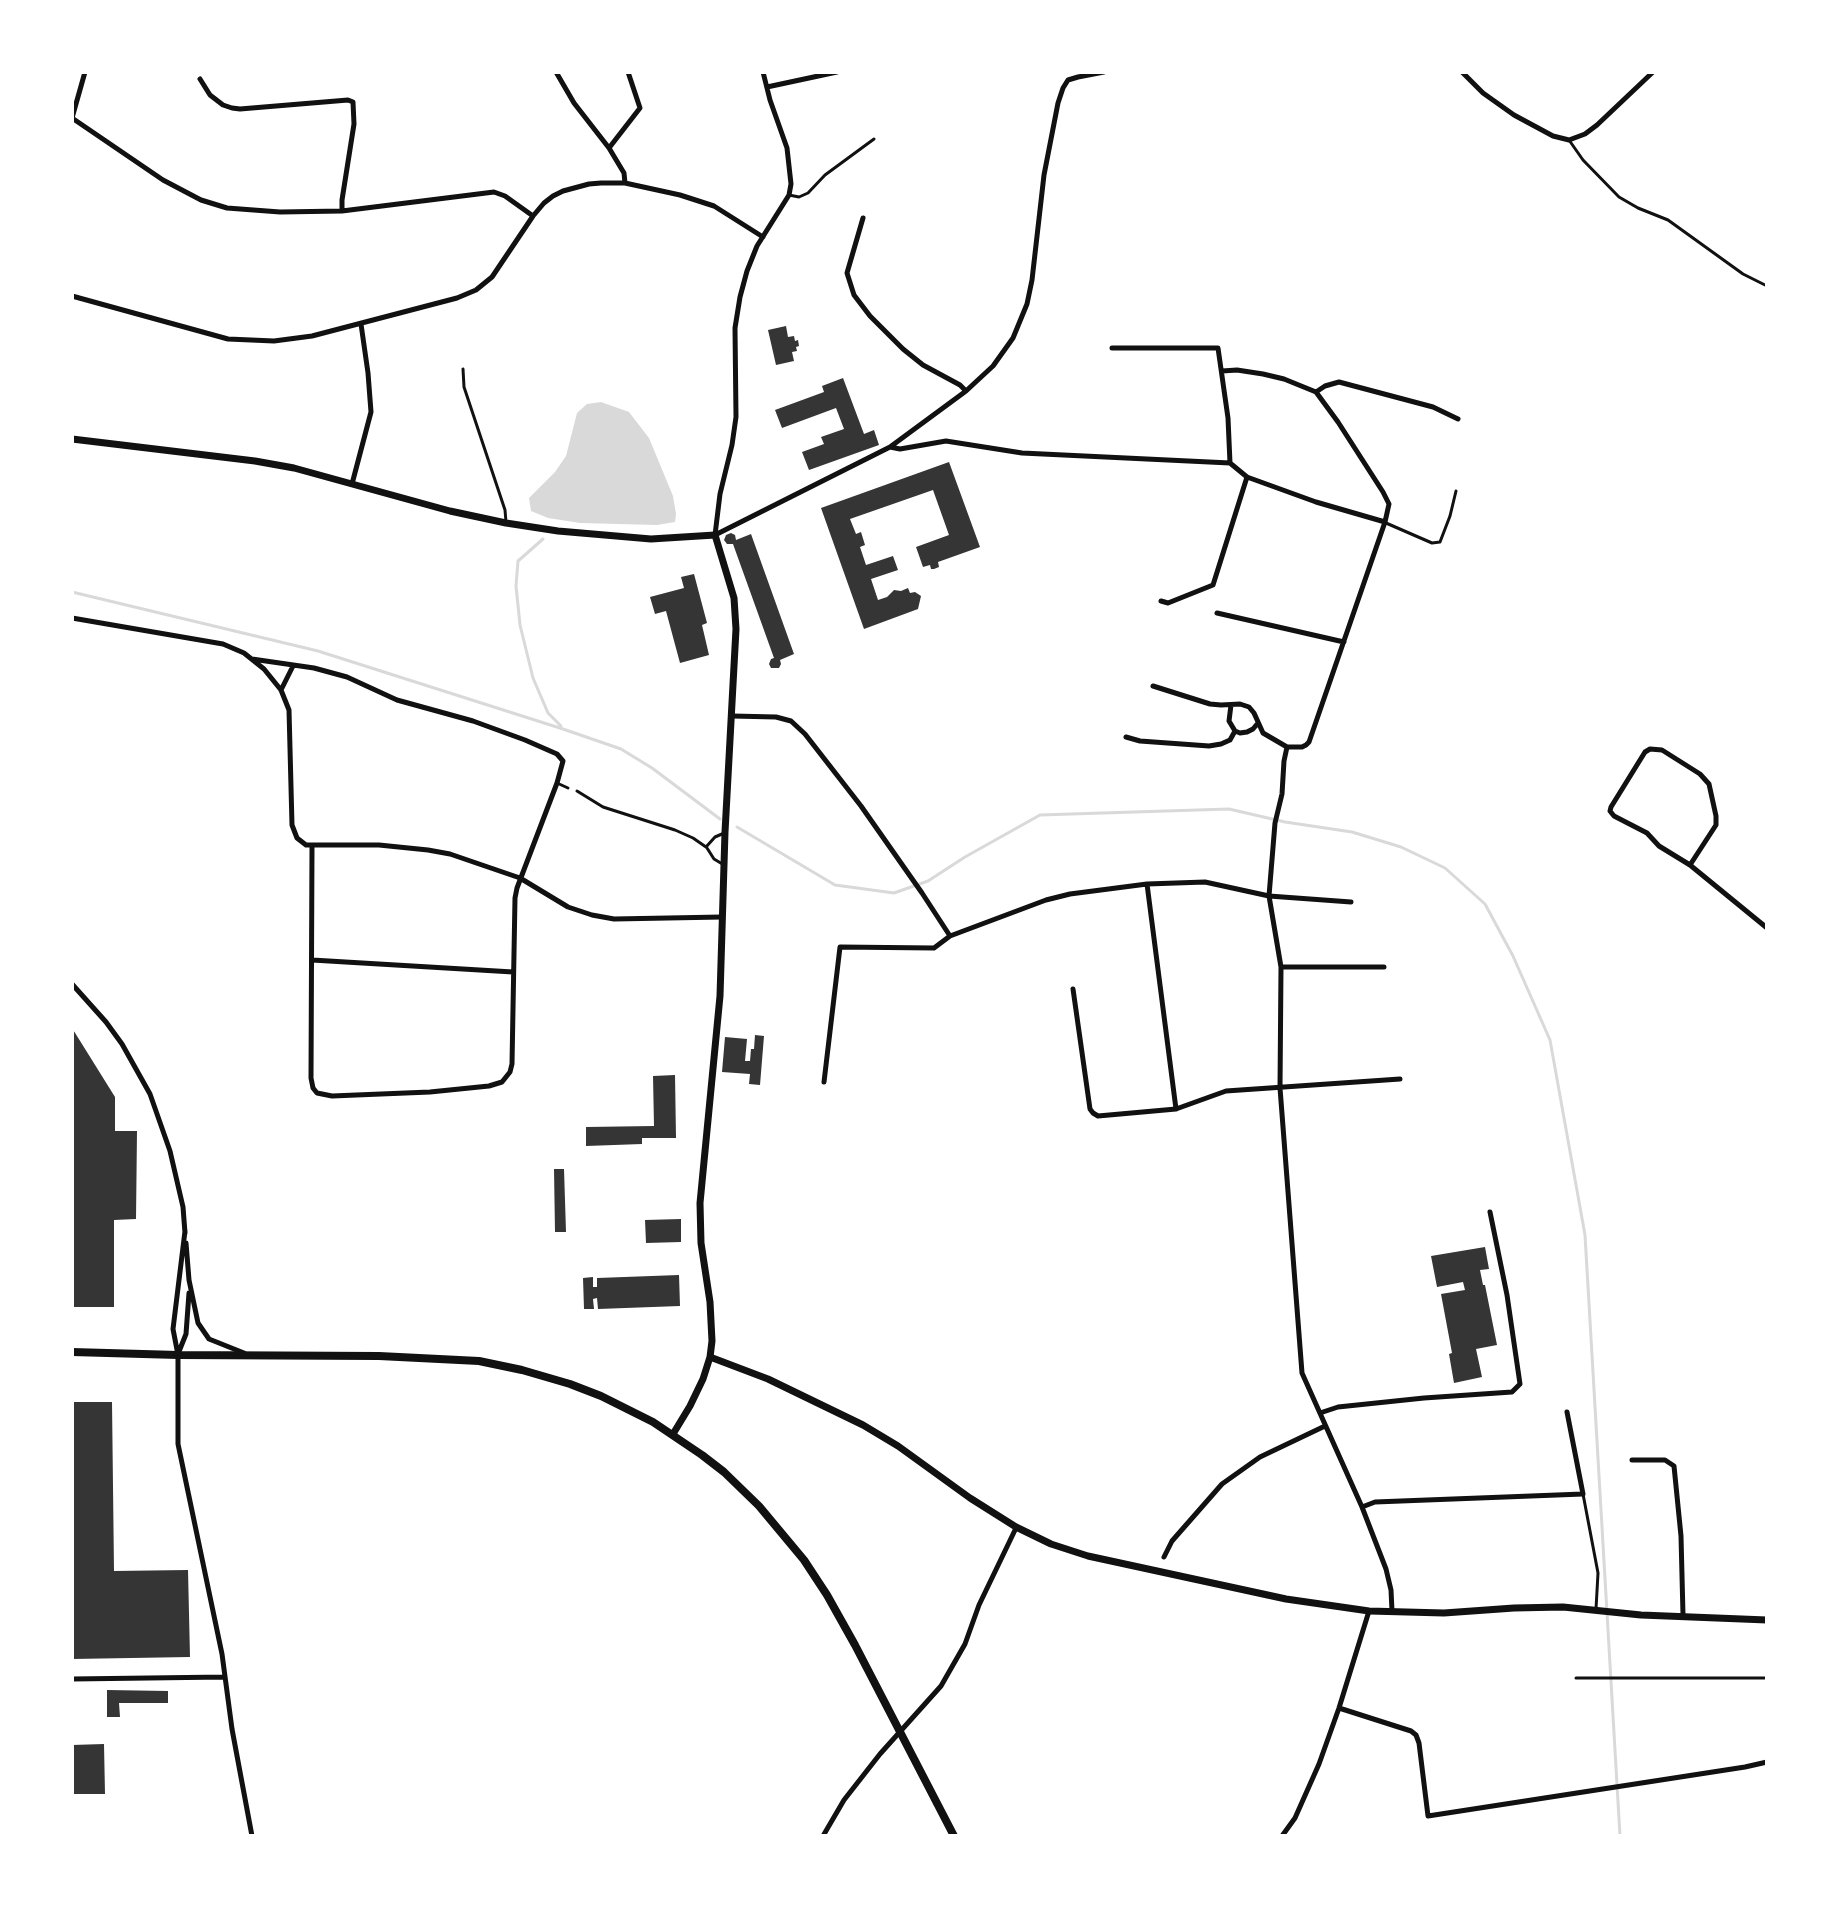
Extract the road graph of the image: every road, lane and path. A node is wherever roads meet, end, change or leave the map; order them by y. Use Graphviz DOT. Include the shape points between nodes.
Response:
graph roads {
  1 [pos="85,72"];
  2 [pos="556,72"];
  3 [pos="628,72"];
  4 [pos="763,72"];
  5 [pos="837,72"];
  6 [pos="1104,72"];
  7 [pos="1462,72"];
  8 [pos="1653,72"];
  9 [pos="200,79"];
  10 [pos="767,87"];
  11 [pos="72,118"];
  12 [pos="874,139"];
  13 [pos="1569,140"];
  14 [pos="609,148"];
  15 [pos="625,183"];
  16 [pos="789,195"];
  17 [pos="342,211"];
  18 [pos="533,216"];
  19 [pos="863,218"];
  20 [pos="763,237"];
  21 [pos="1767,286"];
  22 [pos="72,296"];
  23 [pos="361,324"];
  24 [pos="1112,348"];
  25 [pos="463,369"];
  26 [pos="1222,371"];
  27 [pos="966,391"];
  28 [pos="1316,392"];
  29 [pos="1458,419"];
  30 [pos="72,439"];
  31 [pos="890,447"];
  32 [pos="1230,463"];
  33 [pos="1247,477"];
  34 [pos="352,484"];
  35 [pos="1456,491"];
  36 [pos="1385,522"];
  37 [pos="506,523"];
  38 [pos="715,535"];
  39 [pos="1161,601"];
  40 [pos="1217,613"];
  41 [pos="72,618"];
  42 [pos="1344,642"];
  43 [pos="252,659"];
  44 [pos="294,665"];
  45 [pos="1153,686"];
  46 [pos="281,690"];
  47 [pos="1231,705"];
  48 [pos="732,716"];
  49 [pos="1258,723"];
  50 [pos="1235,731"];
  51 [pos="1126,737"];
  52 [pos="1287,747"];
  53 [pos="557,783"];
  54 [pos="568,788"];
  55 [pos="577,791"];
  56 [pos="725,832"];
  57 [pos="312,846"];
  58 [pos="706,847"];
  59 [pos="724,865"];
  60 [pos="1690,865"];
  61 [pos="520,878"];
  62 [pos="1147,884"];
  63 [pos="1269,896"];
  64 [pos="1351,902"];
  65 [pos="722,917"];
  66 [pos="1767,928"];
  67 [pos="950,936"];
  68 [pos="312,960"];
  69 [pos="1281,967"];
  70 [pos="1384,967"];
  71 [pos="513,972"];
  72 [pos="72,984"];
  73 [pos="1073,989"];
  74 [pos="1400,1079"];
  75 [pos="824,1082"];
  76 [pos="1280,1088"];
  77 [pos="1176,1109"];
  78 [pos="1490,1212"];
  79 [pos="185,1231"];
  80 [pos="189,1280"];
  81 [pos="72,1352"];
  82 [pos="178,1355"];
  83 [pos="249,1355"];
  84 [pos="710,1357"];
  85 [pos="1567,1412"];
  86 [pos="1320,1413"];
  87 [pos="1325,1426"];
  88 [pos="673,1434"];
  89 [pos="1632,1460"];
  90 [pos="1583,1494"];
  91 [pos="1362,1507"];
  92 [pos="1016,1527"];
  93 [pos="1164,1557"];
  94 [pos="1369,1611"];
  95 [pos="1599,1611"];
  96 [pos="1392,1612"];
  97 [pos="1683,1615"];
  98 [pos="1767,1620"];
  99 [pos="225,1677"];
  100 [pos="1576,1678"];
  101 [pos="1767,1678"];
  102 [pos="72,1679"];
  103 [pos="1339,1708"];
  104 [pos="1767,1762"];
  105 [pos="252,1836"];
  106 [pos="823,1836"];
  107 [pos="954,1836"];
  108 [pos="1282,1836"];
  1 -- 11 [label="street"];
  2 -- 14 [label="street"];
  3 -- 14 [label="street" via="640,108"];
  4 -- 10 [label="street"];
  5 -- 10 [label="street"];
  6 -- 27 [label="street" via="1068,80 1063,88 1044,175 1027,304 1005,351"];
  7 -- 13 [label="street" via="1514,115"];
  8 -- 13 [label="street" via="1597,125"];
  9 -- 17 [label="street" via="210,95 232,108 353,102"];
  10 -- 16 [label="street" via="787,148"];
  11 -- 17 [label="street" via="201,200 227,208"];
  12 -- 16 [label="lane" via="808,193"];
  13 -- 21 [label="lane" via="1619,197 1668,220"];
  14 -- 15 [label="street"];
  15 -- 18 [label="street" via="563,191"];
  15 -- 20 [label="street" via="714,206"];
  16 -- 20 [label="street"];
  17 -- 18 [label="street" via="494,192"];
  18 -- 23 [label="street" via="501,265 476,290"];
  19 -- 27 [label="street" via="847,273 854,295 903,349"];
  20 -- 38 [label="street" via="747,271 735,328 736,417"];
  22 -- 23 [label="street" via="228,339 288,340"];
  23 -- 34 [label="street" via="371,412"];
  24 -- 26 [label="street" via="1218,348"];
  25 -- 37 [label="lane"];
  26 -- 28 [label="street" via="1263,374"];
  26 -- 32 [label="street"];
  27 -- 31 [label="street"];
  28 -- 29 [label="street" via="1339,382 1433,407"];
  28 -- 36 [label="street" via="1388,501"];
  30 -- 34 [label="street" via="237,458"];
  31 -- 32 [label="street" via="946,441 1022,453"];
  31 -- 38 [label="street"];
  32 -- 33 [label="street"];
  33 -- 36 [label="street"];
  33 -- 39 [label="street" via="1213,585"];
  34 -- 37 [label="street"];
  35 -- 36 [label="lane" via="1440,542"];
  36 -- 42 [label="street"];
  37 -- 38 [label="street" via="631,538"];
  38 -- 48 [label="street" via="735,605"];
  40 -- 42 [label="street"];
  41 -- 43 [label="street" via="223,644"];
  42 -- 52 [label="street" via="1309,742"];
  43 -- 44 [label="street"];
  43 -- 46 [label="street"];
  44 -- 46 [label="street"];
  44 -- 53 [label="street" via="347,677 397,700 491,727 557,754 563,761"];
  45 -- 47 [label="street"];
  46 -- 57 [label="street" via="289,710 292,825 297,838"];
  47 -- 49 [label="street" via="1249,707"];
  47 -- 50 [label="street" via="1229,721"];
  48 -- 56 [label="street"];
  48 -- 67 [label="street" via="776,717 791,721 805,734"];
  49 -- 50 [label="street" via="1247,732"];
  49 -- 52 [label="street" via="1263,733"];
  50 -- 51 [label="street" via="1230,740 1209,746"];
  52 -- 63 [label="street"];
  53 -- 54 [label="lane"];
  53 -- 61 [label="street"];
  55 -- 58 [label="lane" via="603,807 675,830"];
  56 -- 58 [label="lane"];
  56 -- 59 [label="street"];
  57 -- 61 [label="street" via="428,850"];
  57 -- 68 [label="street"];
  58 -- 59 [label="lane"];
  59 -- 65 [label="street"];
  60 -- 60 [label="street" via="1610,811 1650,749 1662,750 1709,784 1716,825"];
  60 -- 66 [label="street"];
  61 -- 65 [label="street" via="568,907 603,917"];
  61 -- 71 [label="street"];
  62 -- 63 [label="street" via="1205,882"];
  62 -- 67 [label="street" via="1046,900"];
  62 -- 77 [label="street"];
  63 -- 64 [label="street"];
  63 -- 69 [label="street"];
  65 -- 84 [label="street" via="700,1203"];
  67 -- 75 [label="street" via="934,948 840,947"];
  68 -- 71 [label="street"];
  68 -- 71 [label="street" via="311,1082 317,1093 332,1096 430,1092 502,1082 512,1064"];
  69 -- 70 [label="street"];
  69 -- 76 [label="street"];
  72 -- 79 [label="street" via="122,1044 150,1094 170,1151"];
  73 -- 77 [label="street" via="1093,1113"];
  74 -- 76 [label="street"];
  76 -- 77 [label="street" via="1226,1091"];
  76 -- 86 [label="street" via="1302,1373"];
  78 -- 86 [label="street" via="1520,1384 1512,1392 1338,1407"];
  79 -- 80 [label="street"];
  79 -- 82 [label="street" via="173,1329"];
  80 -- 82 [label="street" via="187,1330"];
  80 -- 83 [label="street" via="196,1319 206,1335"];
  81 -- 82 [label="main road"];
  82 -- 83 [label="main road"];
  82 -- 99 [label="street" via="178,1444"];
  83 -- 88 [label="main road" via="450,1358 503,1365 601,1396"];
  84 -- 88 [label="street"];
  84 -- 92 [label="street" via="872,1430"];
  85 -- 90 [label="street"];
  86 -- 87 [label="street"];
  87 -- 91 [label="street"];
  87 -- 93 [label="street" via="1260,1457 1222,1484"];
  88 -- 107 [label="main road" via="743,1491 804,1560 855,1645"];
  89 -- 97 [label="street" via="1665,1460 1674,1466"];
  90 -- 91 [label="street" via="1375,1502"];
  90 -- 95 [label="lane" via="1598,1573"];
  91 -- 96 [label="street" via="1386,1569"];
  92 -- 94 [label="street" via="1101,1560"];
  92 -- 106 [label="street" via="941,1686 880,1754"];
  94 -- 96 [label="street"];
  94 -- 103 [label="street"];
  95 -- 96 [label="street" via="1536,1607"];
  95 -- 97 [label="street"];
  97 -- 98 [label="street"];
  99 -- 102 [label="street"];
  99 -- 105 [label="street"];
  100 -- 101 [label="lane"];
  103 -- 104 [label="street" via="1416,1735 1428,1816"];
  103 -- 108 [label="street" via="1306,1795"];
}
